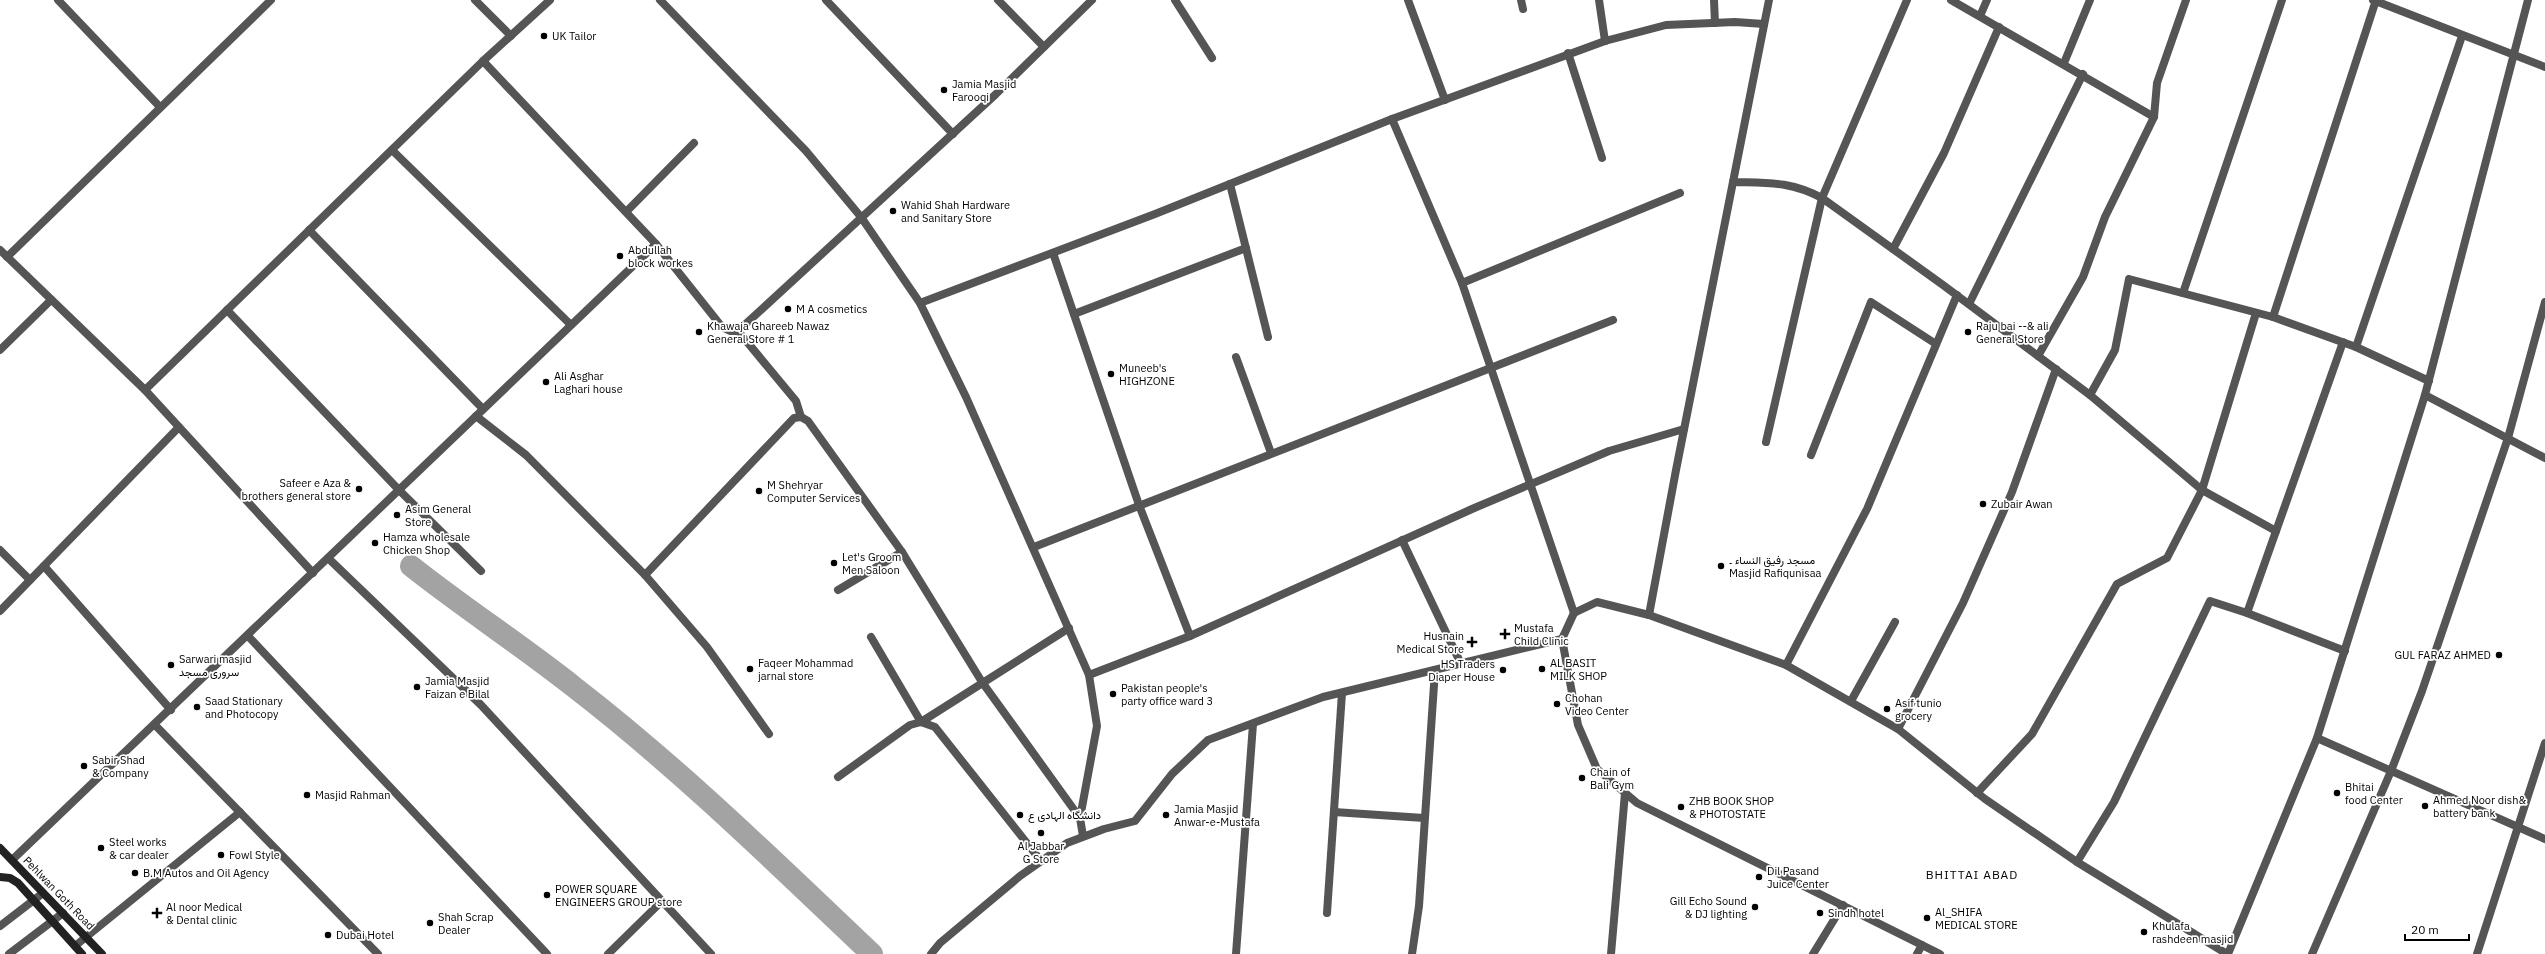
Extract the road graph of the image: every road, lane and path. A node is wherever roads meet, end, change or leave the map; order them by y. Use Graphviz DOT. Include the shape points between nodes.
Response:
graph roads {
  1 [pos="58,0"];
  2 [pos="272,0"];
  3 [pos="475,0"];
  4 [pos="550,0"];
  5 [pos="660,0"];
  6 [pos="826,0"];
  7 [pos="998,0"];
  8 [pos="1092,0"];
  9 [pos="1175,0"];
  10 [pos="1408,0"];
  11 [pos="1521,0"];
  12 [pos="1599,0"];
  13 [pos="1714,0"];
  14 [pos="1769,0"];
  15 [pos="1907,0"];
  16 [pos="1951,0"];
  17 [pos="1987,0"];
  18 [pos="2090,0"];
  19 [pos="2186,0"];
  20 [pos="2282,0"];
  21 [pos="2375,0"];
  22 [pos="2528,0"];
  23 [pos="1523,9"];
  24 [pos="1980,16"];
  25 [pos="1715,23"];
  26 [pos="1764,24"];
  27 [pos="1999,27"];
  28 [pos="511,36"];
  29 [pos="2462,36"];
  30 [pos="1605,41"];
  31 [pos="1044,47"];
  32 [pos="1568,53"];
  33 [pos="2513,56"];
  34 [pos="1212,58"];
  35 [pos="483,61"];
  36 [pos="2064,63"];
  37 [pos="2545,67"];
  38 [pos="2083,74"];
  39 [pos="1445,100"];
  40 [pos="160,107"];
  41 [pos="2154,117"];
  42 [pos="1392,120"];
  43 [pos="953,134"];
  44 [pos="694,143"];
  45 [pos="392,150"];
  46 [pos="1602,158"];
  47 [pos="1733,182"];
  48 [pos="1230,184"];
  49 [pos="1680,193"];
  50 [pos="1822,198"];
  51 [pos="626,212"];
  52 [pos="861,217"];
  53 [pos="309,230"];
  54 [pos="656,244"];
  55 [pos="1246,248"];
  56 [pos="1893,249"];
  57 [pos="0,250"];
  58 [pos="1053,253"];
  59 [pos="7,257"];
  60 [pos="1462,282"];
  61 [pos="2183,293"];
  62 [pos="1957,295"];
  63 [pos="51,300"];
  64 [pos="2545,302"];
  65 [pos="920,303"];
  66 [pos="1969,304"];
  67 [pos="227,310"];
  68 [pos="2256,313"];
  69 [pos="1074,314"];
  70 [pos="2273,317"];
  71 [pos="1613,320"];
  72 [pos="571,325"];
  73 [pos="738,331"];
  74 [pos="1268,337"];
  75 [pos="2343,342"];
  76 [pos="1936,344"];
  77 [pos="2356,347"];
  78 [pos="0,350"];
  79 [pos="2038,356"];
  80 [pos="1236,357"];
  81 [pos="1491,368"];
  82 [pos="2056,370"];
  83 [pos="2429,381"];
  84 [pos="145,390"];
  85 [pos="2090,395"];
  86 [pos="2426,395"];
  87 [pos="484,409"];
  88 [pos="476,416"];
  89 [pos="801,417"];
  90 [pos="179,427"];
  91 [pos="1684,428"];
  92 [pos="2508,438"];
  93 [pos="1766,442"];
  94 [pos="1271,453"];
  95 [pos="1811,454"];
  96 [pos="2545,458"];
  97 [pos="1531,485"];
  98 [pos="399,490"];
  99 [pos="2202,490"];
  100 [pos="1139,505"];
  101 [pos="2276,531"];
  102 [pos="1402,540"];
  103 [pos="1034,547"];
  104 [pos="0,550"];
  105 [pos="902,552"];
  106 [pos="328,558"];
  107 [pos="44,566"];
  108 [pos="481,572"];
  109 [pos="313,573"];
  110 [pos="645,575"];
  111 [pos="30,580"];
  112 [pos="838,590"];
  113 [pos="0,611"];
  114 [pos="1574,613"];
  115 [pos="2247,613"];
  116 [pos="1649,615"];
  117 [pos="1895,622"];
  118 [pos="1069,628"];
  119 [pos="248,636"];
  120 [pos="1190,636"];
  121 [pos="871,637"];
  122 [pos="1562,639"];
  123 [pos="2345,651"];
  124 [pos="1461,664"];
  125 [pos="1786,665"];
  126 [pos="1435,670"];
  127 [pos="1090,675"];
  128 [pos="982,682"];
  129 [pos="1342,693"];
  130 [pos="1850,701"];
  131 [pos="171,710"];
  132 [pos="921,722"];
  133 [pos="1253,724"];
  134 [pos="155,725"];
  135 [pos="1898,729"];
  136 [pos="769,734"];
  137 [pos="2317,738"];
  138 [pos="2545,743"];
  139 [pos="2391,771"];
  140 [pos="838,777"];
  141 [pos="1625,793"];
  142 [pos="1977,793"];
  143 [pos="240,812"];
  144 [pos="1334,812"];
  145 [pos="1080,818"];
  146 [pos="1424,818"];
  147 [pos="2519,828"];
  148 [pos="1083,836"];
  149 [pos="2545,839"];
  150 [pos="0,848"];
  151 [pos="12,860"];
  152 [pos="1041,861"];
  153 [pos="2077,862"];
  154 [pos="0,877"];
  155 [pos="43,893"];
  156 [pos="34,900"];
  157 [pos="662,901"];
  158 [pos="1843,905"];
  159 [pos="63,913"];
  160 [pos="1327,913"];
  161 [pos="53,921"];
  162 [pos="0,926"];
  163 [pos="87,938"];
  164 [pos="1922,945"];
  165 [pos="75,946"];
  166 [pos="9,954"];
  167 [pos="82,954"];
  168 [pos="102,954"];
  169 [pos="378,954"];
  170 [pos="547,954"];
  171 [pos="608,954"];
  172 [pos="711,954"];
  173 [pos="931,954"];
  174 [pos="1236,954"];
  175 [pos="1412,954"];
  176 [pos="1611,954"];
  177 [pos="1813,954"];
  178 [pos="1916,954"];
  179 [pos="1940,954"];
  180 [pos="2228,954"];
  181 [pos="2312,954"];
  182 [pos="2477,954"];
  1 -- 40 [label="street"];
  2 -- 40 [label="street"];
  3 -- 28 [label="street"];
  4 -- 28 [label="street"];
  5 -- 52 [label="street" via="806,151"];
  6 -- 43 [label="street"];
  7 -- 31 [label="street"];
  8 -- 31 [label="street"];
  9 -- 34 [label="street"];
  10 -- 39 [label="street"];
  11 -- 23 [label="street"];
  12 -- 30 [label="street"];
  13 -- 25 [label="street"];
  14 -- 26 [label="street"];
  15 -- 50 [label="street"];
  16 -- 24 [label="street"];
  17 -- 24 [label="street"];
  18 -- 36 [label="street"];
  19 -- 41 [label="street" via="2157,83"];
  20 -- 61 [label="street"];
  21 -- 29 [label="street"];
  21 -- 70 [label="street"];
  22 -- 33 [label="street"];
  24 -- 27 [label="street"];
  25 -- 26 [label="street"];
  25 -- 30 [label="street" via="1666,25"];
  26 -- 47 [label="street"];
  27 -- 36 [label="street"];
  27 -- 56 [label="street" via="1944,153"];
  28 -- 35 [label="street"];
  29 -- 33 [label="street"];
  29 -- 77 [label="street"];
  30 -- 32 [label="street"];
  31 -- 43 [label="street"];
  32 -- 39 [label="street"];
  32 -- 46 [label="street"];
  33 -- 37 [label="street"];
  33 -- 83 [label="street"];
  35 -- 45 [label="street"];
  35 -- 51 [label="street"];
  36 -- 38 [label="street"];
  38 -- 41 [label="street"];
  38 -- 66 [label="street"];
  39 -- 42 [label="street"];
  40 -- 59 [label="street"];
  41 -- 79 [label="street" via="2105,217 2082,277"];
  42 -- 48 [label="street"];
  42 -- 60 [label="street"];
  43 -- 52 [label="street"];
  44 -- 51 [label="street"];
  45 -- 53 [label="street"];
  45 -- 72 [label="street"];
  47 -- 50 [label="street" via="1773,183 1802,188"];
  47 -- 91 [label="street"];
  48 -- 55 [label="street"];
  48 -- 58 [label="street"];
  49 -- 60 [label="street"];
  50 -- 56 [label="street"];
  50 -- 93 [label="street"];
  51 -- 54 [label="street"];
  52 -- 65 [label="street"];
  52 -- 73 [label="street"];
  53 -- 67 [label="street"];
  53 -- 87 [label="street"];
  54 -- 72 [label="street"];
  54 -- 73 [label="street" via="722,327"];
  55 -- 69 [label="street"];
  55 -- 74 [label="street"];
  56 -- 62 [label="street"];
  57 -- 59 [label="street"];
  58 -- 65 [label="street"];
  58 -- 69 [label="street"];
  59 -- 63 [label="street"];
  60 -- 81 [label="street"];
  61 -- 68 [label="street"];
  61 -- 85 [label="street" via="2129,279 2115,350"];
  62 -- 66 [label="street"];
  62 -- 76 [label="street"];
  63 -- 78 [label="street"];
  63 -- 84 [label="street"];
  64 -- 92 [label="street"];
  65 -- 103 [label="street"];
  66 -- 79 [label="street"];
  67 -- 84 [label="street"];
  67 -- 98 [label="street"];
  68 -- 70 [label="street"];
  68 -- 99 [label="street"];
  69 -- 100 [label="street"];
  70 -- 75 [label="street"];
  71 -- 81 [label="street"];
  72 -- 87 [label="street"];
  73 -- 89 [label="street" via="796,401"];
  75 -- 77 [label="street"];
  75 -- 101 [label="street"];
  76 -- 95 [label="street" via="1871,302"];
  76 -- 125 [label="street" via="1867,509"];
  77 -- 83 [label="street"];
  79 -- 82 [label="street"];
  80 -- 94 [label="street"];
  81 -- 94 [label="street"];
  81 -- 97 [label="street"];
  82 -- 85 [label="street"];
  82 -- 135 [label="street" via="2012,492 1991,541 1963,603"];
  83 -- 86 [label="street"];
  84 -- 90 [label="street"];
  85 -- 99 [label="street"];
  86 -- 92 [label="street"];
  86 -- 123 [label="street"];
  87 -- 88 [label="street"];
  88 -- 98 [label="street"];
  88 -- 110 [label="street" via="526,455"];
  89 -- 105 [label="street" via="808,421"];
  89 -- 110 [label="street" via="794,418"];
  90 -- 107 [label="street"];
  90 -- 109 [label="street"];
  91 -- 97 [label="street" via="1609,451"];
  91 -- 116 [label="street"];
  92 -- 96 [label="street"];
  92 -- 139 [label="street" via="2422,691"];
  94 -- 100 [label="street"];
  97 -- 102 [label="street"];
  97 -- 114 [label="street"];
  98 -- 106 [label="street"];
  98 -- 108 [label="street"];
  99 -- 101 [label="street"];
  99 -- 142 [label="street" via="2167,558 2117,584 2032,734"];
  100 -- 103 [label="street"];
  100 -- 120 [label="street"];
  101 -- 115 [label="street"];
  102 -- 120 [label="street"];
  102 -- 124 [label="street"];
  103 -- 118 [label="street"];
  104 -- 111 [label="street"];
  105 -- 112 [label="street"];
  105 -- 128 [label="street"];
  106 -- 109 [label="street"];
  106 -- 157 [label="street" via="481,705"];
  107 -- 111 [label="street"];
  107 -- 131 [label="street"];
  109 -- 119 [label="street"];
  110 -- 136 [label="street" via="707,647"];
  111 -- 113 [label="street"];
  114 -- 116 [label="street" via="1597,602"];
  114 -- 122 [label="street"];
  115 -- 123 [label="street"];
  115 -- 153 [label="street" via="2210,602 2114,802"];
  116 -- 125 [label="street"];
  117 -- 130 [label="street"];
  118 -- 127 [label="street"];
  118 -- 128 [label="street"];
  119 -- 131 [label="street"];
  119 -- 170 [label="street"];
  120 -- 127 [label="street"];
  121 -- 132 [label="street"];
  122 -- 124 [label="street"];
  122 -- 141 [label="street" via="1578,725 1597,770"];
  123 -- 137 [label="street"];
  124 -- 126 [label="street"];
  125 -- 130 [label="street"];
  126 -- 129 [label="street"];
  126 -- 146 [label="street"];
  127 -- 145 [label="street" via="1097,726"];
  128 -- 132 [label="street"];
  128 -- 145 [label="street"];
  129 -- 133 [label="street" via="1323,697"];
  129 -- 144 [label="street"];
  130 -- 135 [label="street"];
  131 -- 134 [label="street"];
  132 -- 140 [label="street" via="910,725"];
  132 -- 152 [label="street" via="935,727"];
  133 -- 148 [label="street" via="1208,740 1172,774 1134,821"];
  133 -- 174 [label="street"];
  134 -- 143 [label="street"];
  134 -- 151 [label="street"];
  135 -- 142 [label="street"];
  137 -- 139 [label="street"];
  137 -- 180 [label="street"];
  138 -- 147 [label="street"];
  139 -- 147 [label="street"];
  139 -- 181 [label="street"];
  141 -- 158 [label="street" via="1637,803"];
  141 -- 176 [label="street"];
  142 -- 153 [label="street"];
  143 -- 163 [label="street"];
  143 -- 169 [label="street"];
  144 -- 146 [label="street"];
  144 -- 160 [label="street"];
  145 -- 148 [label="street"];
  146 -- 175 [label="street" via="1419,906"];
  147 -- 149 [label="street"];
  147 -- 182 [label="street"];
  148 -- 152 [label="street" via="1067,843"];
  150 -- 151 [label="main road, Pehlwan Goth Road"];
  151 -- 155 [label="main road, Pehlwan Goth Road"];
  152 -- 173 [label="street" via="946,938"];
  153 -- 180 [label="street"];
  154 -- 156 [label="main road, Pehlwan Goth Road" via="10,878 18,883"];
  155 -- 156 [label="street"];
  155 -- 159 [label="main road, Pehlwan Goth Road"];
  156 -- 161 [label="main road, Pehlwan Goth Road"];
  156 -- 162 [label="street"];
  157 -- 171 [label="street"];
  157 -- 172 [label="street"];
  158 -- 164 [label="street"];
  158 -- 177 [label="street"];
  159 -- 161 [label="street"];
  159 -- 163 [label="main road, Pehlwan Goth Road"];
  161 -- 165 [label="main road, Pehlwan Goth Road"];
  161 -- 166 [label="street"];
  163 -- 165 [label="street"];
  163 -- 168 [label="main road, Pehlwan Goth Road"];
  164 -- 178 [label="street"];
  164 -- 179 [label="street"];
  165 -- 167 [label="main road, Pehlwan Goth Road"];
}
